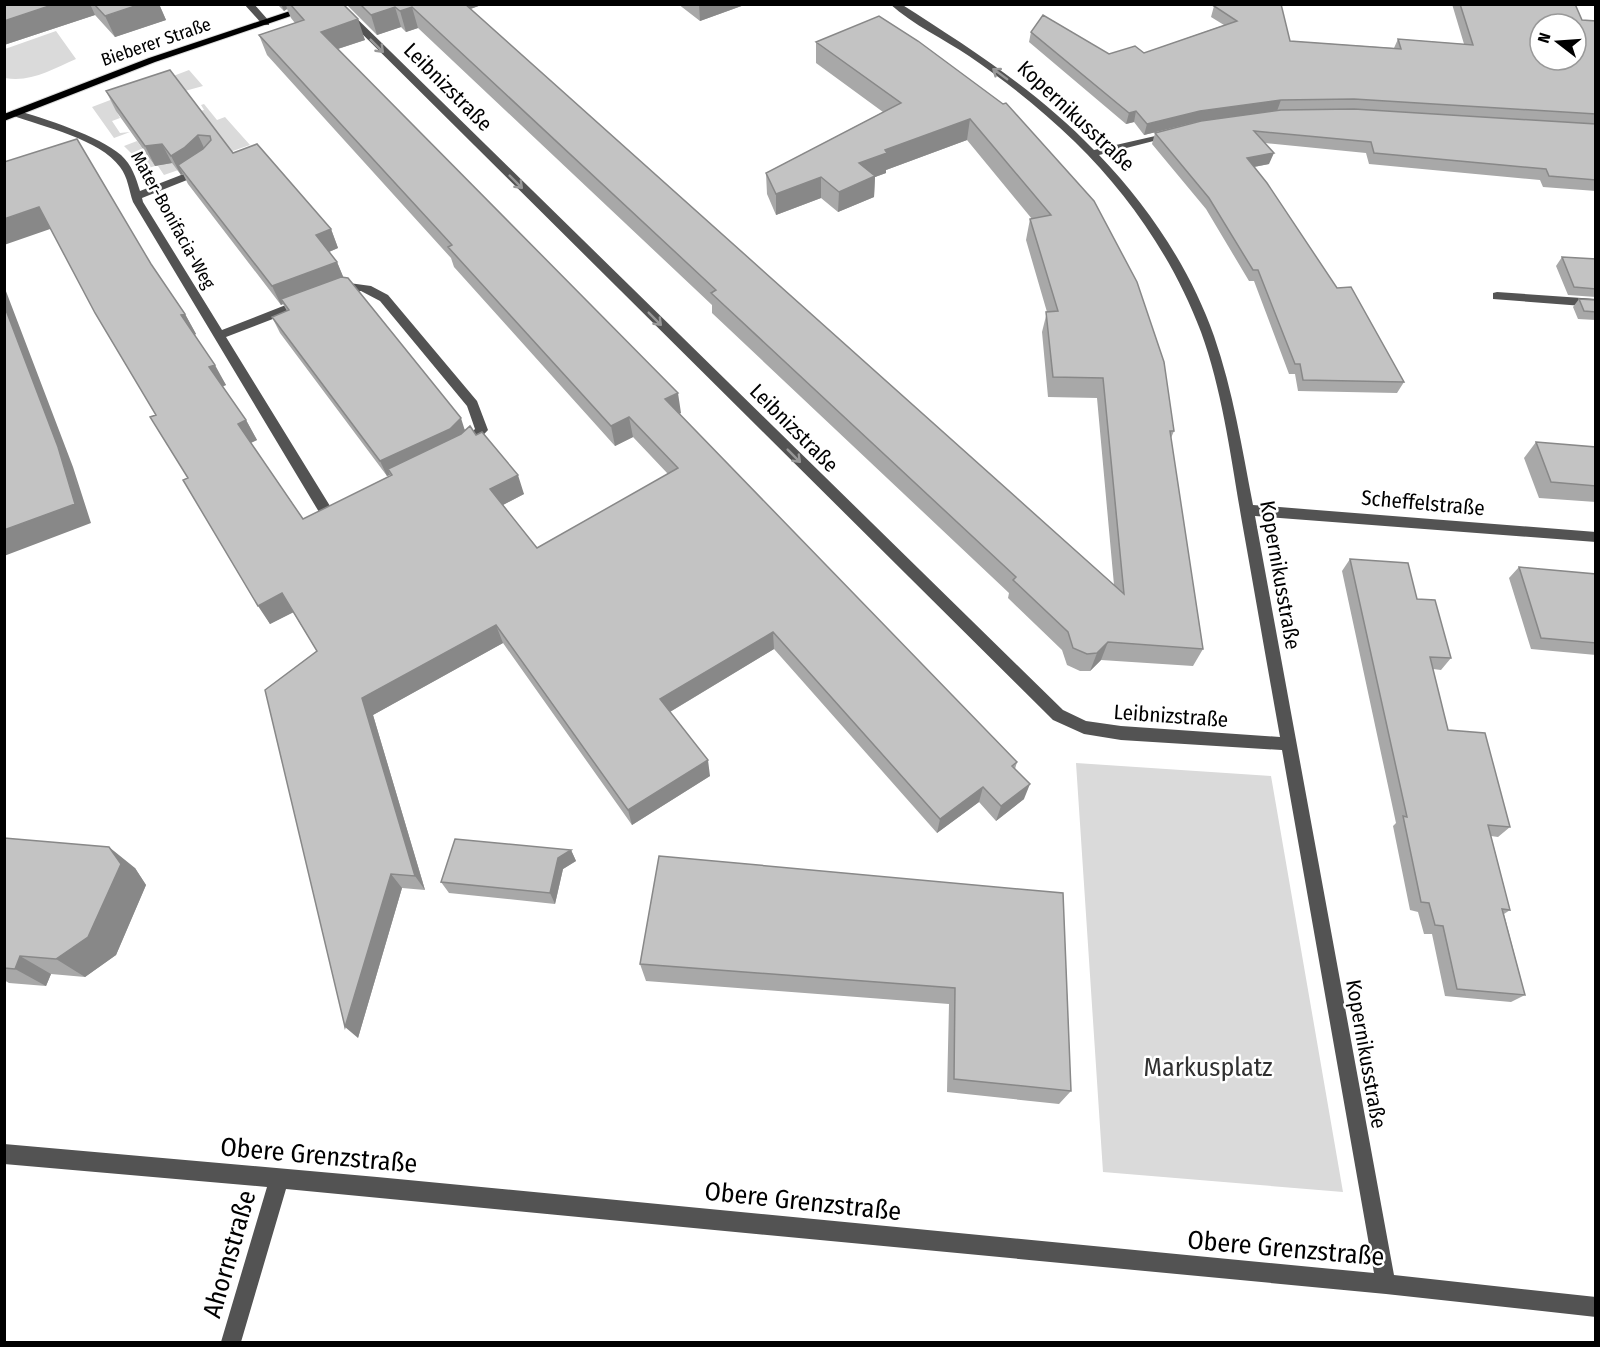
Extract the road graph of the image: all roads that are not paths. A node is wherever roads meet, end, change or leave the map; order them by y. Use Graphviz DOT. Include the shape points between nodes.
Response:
graph roads {
  1 [pos="248,4"];
  2 [pos="322,4"];
  3 [pos="336,4"];
  4 [pos="894,4"];
  5 [pos="266,22"];
  6 [pos="15,113"];
  7 [pos="4,118"];
  8 [pos="1186,129"];
  9 [pos="1091,154"];
  10 [pos="212,161"];
  11 [pos="136,197"];
  12 [pos="1497,296"];
  13 [pos="1596,303"];
  14 [pos="218,336"];
  15 [pos="451,454"];
  16 [pos="347,503"];
  17 [pos="1247,510"];
  18 [pos="1596,537"];
  19 [pos="1289,744"];
  20 [pos="4,1154"];
  21 [pos="279,1180"];
  22 [pos="1386,1284"];
  23 [pos="1596,1307"];
  24 [pos="231,1342"];
  1 -- 5 [label="street"];
  2 -- 5 [label="main road, Bieberer Straße"];
  3 -- 19 [label="street, Leibnizstraße, one-way" via="1058,715 1084,727 1121,733"];
  9 -- 4 [label="street, Kopernikusstraße, one-way" via="1022,89"];
  5 -- 6 [label="main road, Bieberer Straße"];
  6 -- 7 [label="main road, Bieberer Straße"];
  6 -- 11 [label="street, Mater-Bonifacia-Weg" via="109,149 127,168"];
  8 -- 9 [label="street"];
  9 -- 17 [label="street, Kopernikusstraße" via="1147,217 1190,291 1216,360"];
  10 -- 11 [label="street" via="193,176"];
  11 -- 14 [label="street, Mater-Bonifacia-Weg"];
  12 -- 13 [label="street"];
  14 -- 15 [label="street" via="346,287 374,290 473,404 482,430"];
  14 -- 16 [label="street, Mater-Bonifacia-Weg" via="327,513"];
  17 -- 18 [label="street, Scheffelstraße"];
  17 -- 19 [label="street, Kopernikusstraße"];
  19 -- 22 [label="street, Kopernikusstraße"];
  20 -- 21 [label="street, Obere Grenzstraße"];
  21 -- 22 [label="street, Obere Grenzstraße"];
  21 -- 24 [label="street, Ahornstraße"];
  22 -- 23 [label="street, Obere Grenzstraße"];
}
